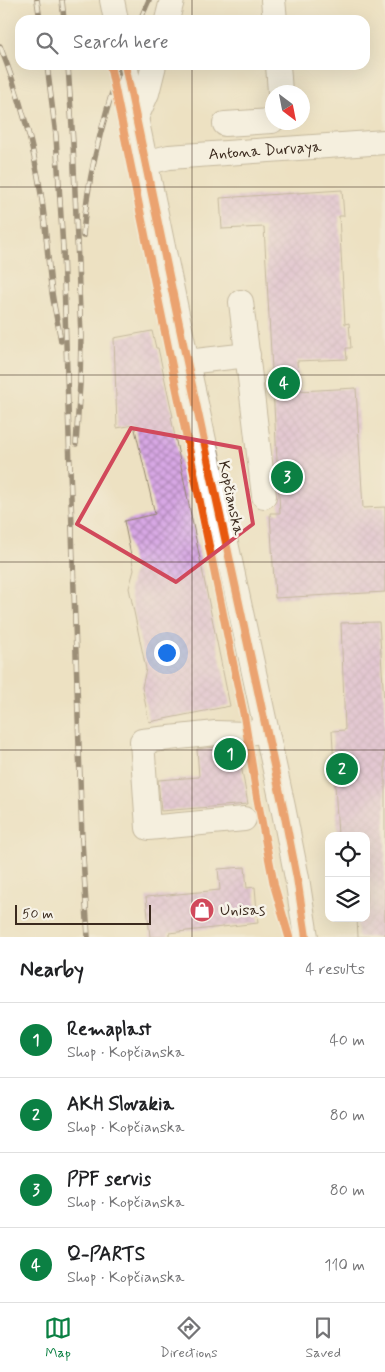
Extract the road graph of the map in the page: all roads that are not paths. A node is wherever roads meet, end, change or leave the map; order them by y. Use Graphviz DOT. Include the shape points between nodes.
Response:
graph roads {
  1 [pos="112,0"];
  2 [pos="172,0"];
  3 [pos="273,0"];
  4 [pos="115,15"];
  5 [pos="168,15"];
  6 [pos="274,15"];
  7 [pos="126,70"];
  8 [pos="153,70"];
  9 [pos="278,70"];
  10 [pos="279,85"];
  11 [pos="136,118"];
  12 [pos="265,121"];
  13 [pos="225,124"];
  14 [pos="385,142"];
  15 [pos="145,163"];
  16 [pos="241,302"];
  17 [pos="248,355"];
  18 [pos="187,362"];
  19 [pos="264,496"];
  20 [pos="266,729"];
  21 [pos="244,819"];
  22 [pos="306,937"];
  1 -- 4 [label="street"];
  2 -- 5 [label="street"];
  3 -- 6 [label="street"];
  7 -- 11 [label="street, Kopčianska"];
  8 -- 11 [label="street"];
  9 -- 10 [label="street"];
  11 -- 15 [label="street, Kopčianska"];
  12 -- 13 [label="street"];
  14 -- 15 [label="street, Antona Durvaya" via="169,157"];
  15 -- 18 [label="street, Kopčianska"];
  16 -- 17 [label="street"];
  17 -- 18 [label="street"];
  17 -- 19 [label="street"];
  18 -- 20 [label="street, Kopčianska"];
  20 -- 21 [label="street" via="246,734 216,733 142,741 148,828"];
  20 -- 22 [label="street, Kopčianska"];
}
